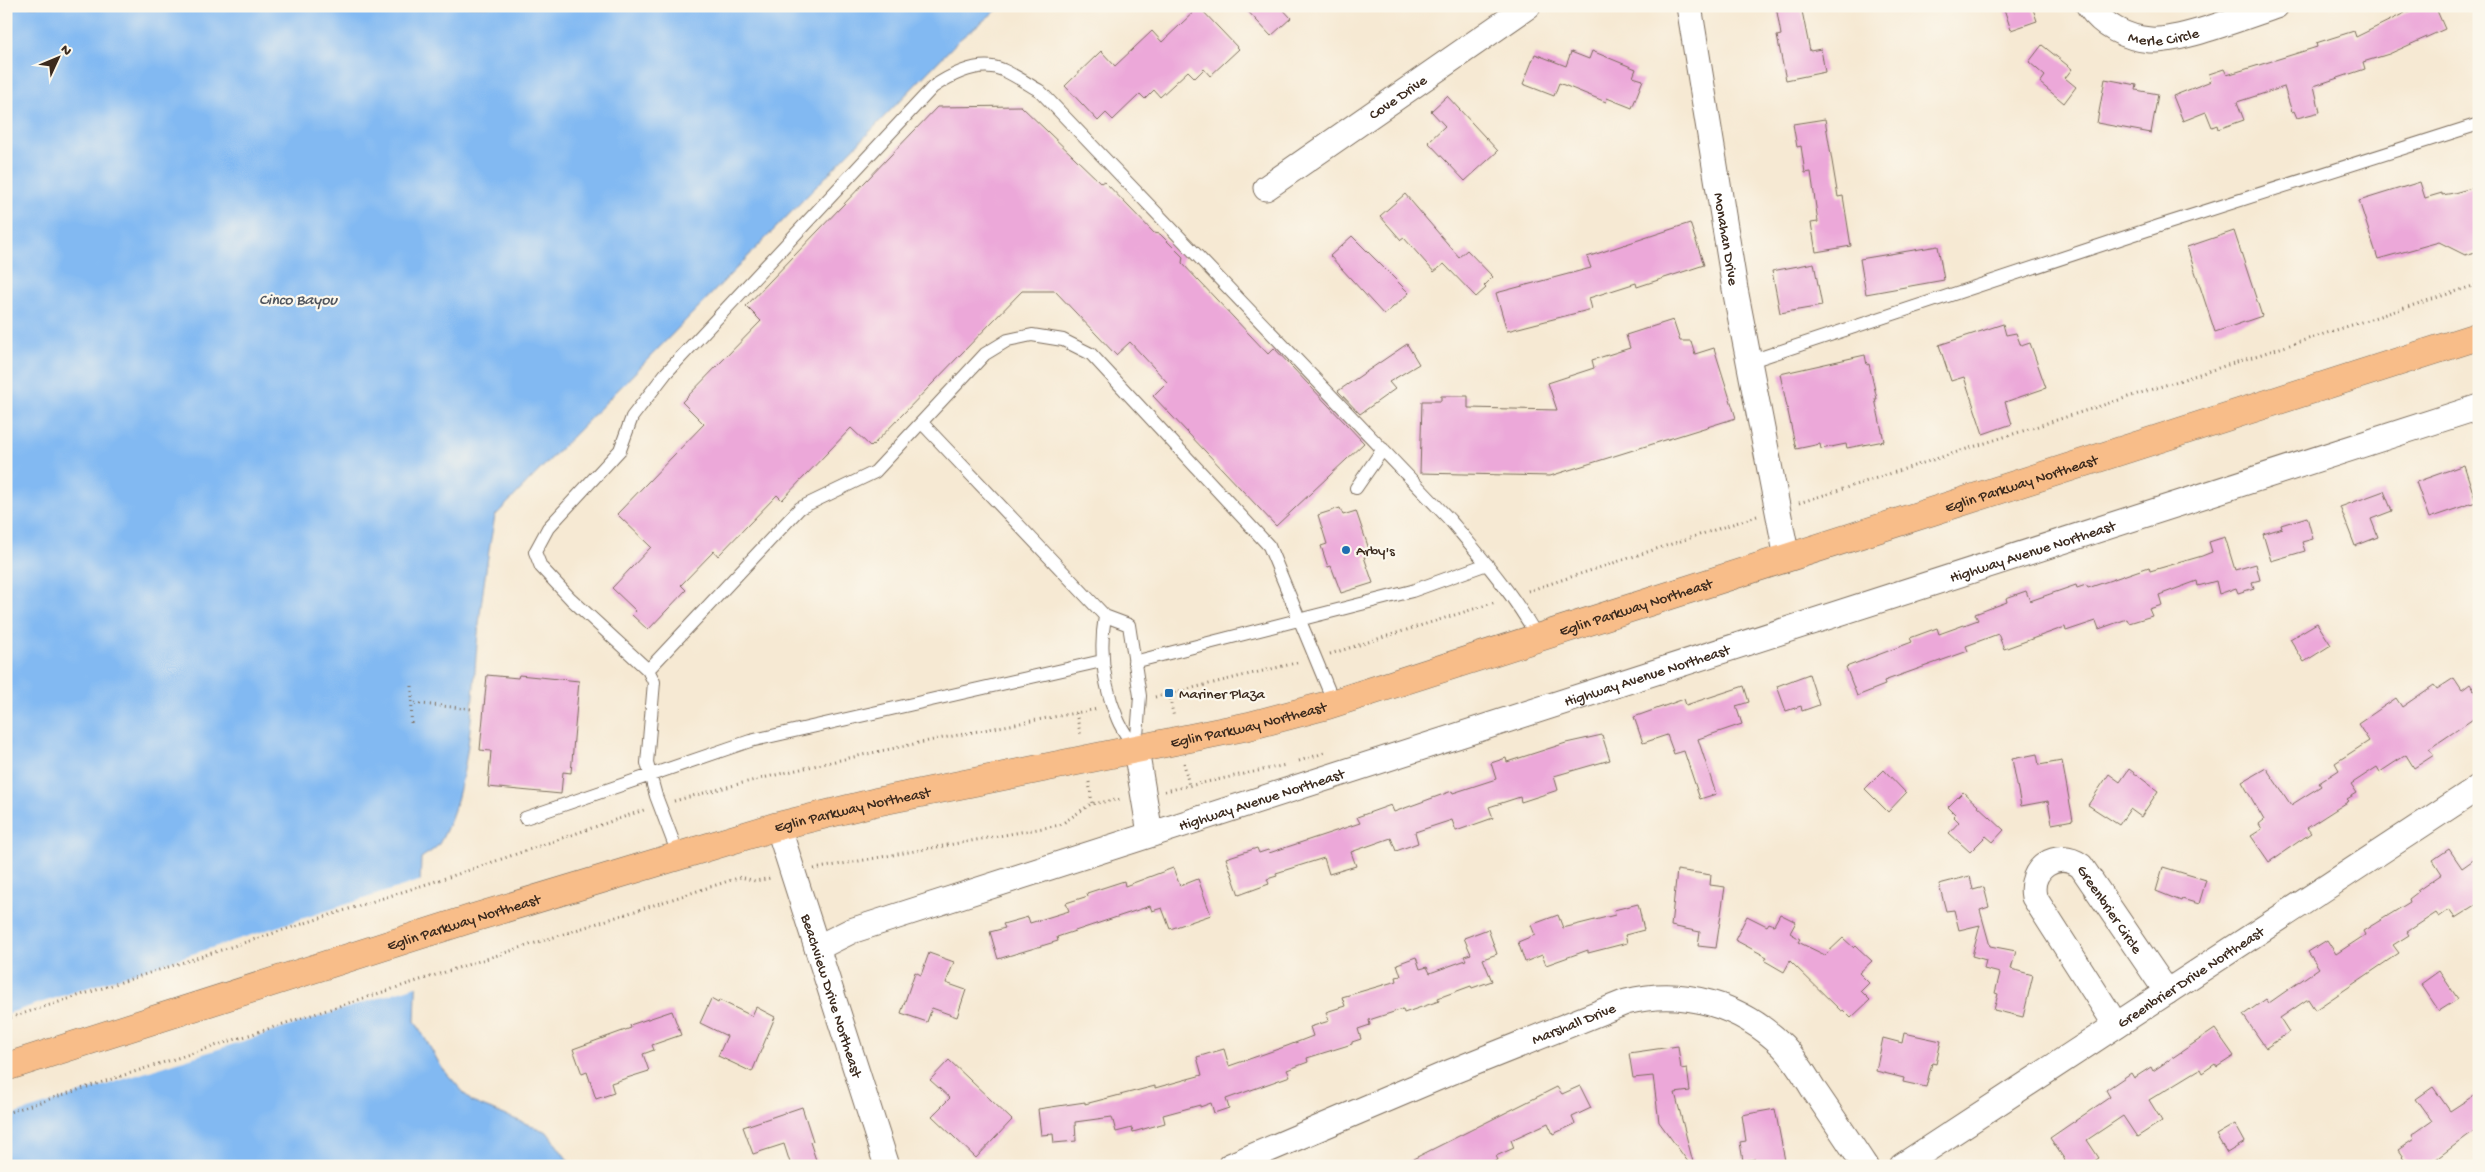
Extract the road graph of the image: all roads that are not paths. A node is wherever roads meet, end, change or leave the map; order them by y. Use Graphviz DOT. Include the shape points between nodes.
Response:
graph roads {
  1 [pos="1528,6"];
  2 [pos="2089,6"];
  3 [pos="2276,6"];
  4 [pos="1686,10"];
  5 [pos="2479,124"];
  6 [pos="1266,188"];
  7 [pos="2479,336"];
  8 [pos="1748,362"];
  9 [pos="2479,407"];
  10 [pos="922,423"];
  11 [pos="1383,449"];
  12 [pos="1356,488"];
  13 [pos="1786,558"];
  14 [pos="1487,564"];
  15 [pos="1105,616"];
  16 [pos="1300,618"];
  17 [pos="1538,638"];
  18 [pos="1102,661"];
  19 [pos="1134,662"];
  20 [pos="648,670"];
  21 [pos="1334,703"];
  22 [pos="1136,750"];
  23 [pos="650,774"];
  24 [pos="2479,787"];
  25 [pos="525,818"];
  26 [pos="778,826"];
  27 [pos="1150,832"];
  28 [pos="678,854"];
  29 [pos="817,948"];
  30 [pos="2167,992"];
  31 [pos="2116,1025"];
  32 [pos="6,1067"];
  33 [pos="887,1166"];
  34 [pos="1230,1166"];
  35 [pos="1865,1166"];
  36 [pos="1902,1166"];
  1 -- 6 [label="street, Cove Drive"];
  2 -- 3 [label="street, Merle Circle" via="2108,26 2127,36 2150,40 2188,34"];
  4 -- 8 [label="street, Monahan Drive"];
  5 -- 8 [label="lane"];
  7 -- 13 [label="highway, Eglin Parkway Northeast"];
  8 -- 13 [label="street, Monahan Drive"];
  9 -- 27 [label="street, Highway Avenue Northeast"];
  10 -- 15 [label="lane"];
  10 -- 16 [label="lane" via="985,354 1008,340 1032,334 1063,340 1090,354 1269,546"];
  10 -- 20 [label="lane" via="875,472 800,508"];
  11 -- 12 [label="lane"];
  11 -- 14 [label="lane"];
  11 -- 20 [label="lane" via="1040,91 1001,69 976,68 951,76 933,87 679,359 632,417 620,450 548,528 536,552 541,567"];
  13 -- 17 [label="highway, Eglin Parkway Northeast"];
  14 -- 16 [label="lane" via="1412,591"];
  14 -- 17 [label="lane" via="1513,596"];
  15 -- 18 [label="lane"];
  15 -- 19 [label="lane" via="1129,625"];
  16 -- 19 [label="lane"];
  16 -- 21 [label="lane"];
  17 -- 21 [label="highway, Eglin Parkway Northeast"];
  18 -- 22 [label="lane" via="1118,720"];
  18 -- 23 [label="lane" via="750,742"];
  19 -- 22 [label="lane" via="1139,701"];
  20 -- 23 [label="lane" via="654,682 647,763"];
  21 -- 22 [label="highway, Eglin Parkway Northeast" via="1249,726"];
  22 -- 26 [label="highway, Eglin Parkway Northeast" via="876,802"];
  22 -- 27 [label="street"];
  23 -- 25 [label="lane"];
  23 -- 28 [label="lane"];
  24 -- 30 [label="street, Greenbrier Drive Northeast"];
  26 -- 28 [label="highway, Eglin Parkway Northeast"];
  26 -- 29 [label="street, Beachview Drive Northeast"];
  27 -- 29 [label="street, Highway Avenue Northeast" via="851,930"];
  28 -- 32 [label="highway, Eglin Parkway Northeast"];
  29 -- 33 [label="street, Beachview Drive Northeast"];
  30 -- 31 [label="street, Greenbrier Drive Northeast"];
  30 -- 31 [label="street, Greenbrier Circle" via="2081,866 2074,861 2058,859 2044,864 2035,875 2034,897"];
  31 -- 36 [label="street, Greenbrier Drive Northeast"];
  34 -- 35 [label="street, Marshall Drive" via="1626,1002 1674,996 1711,1002 1743,1015 1766,1031 1796,1062"];
}
